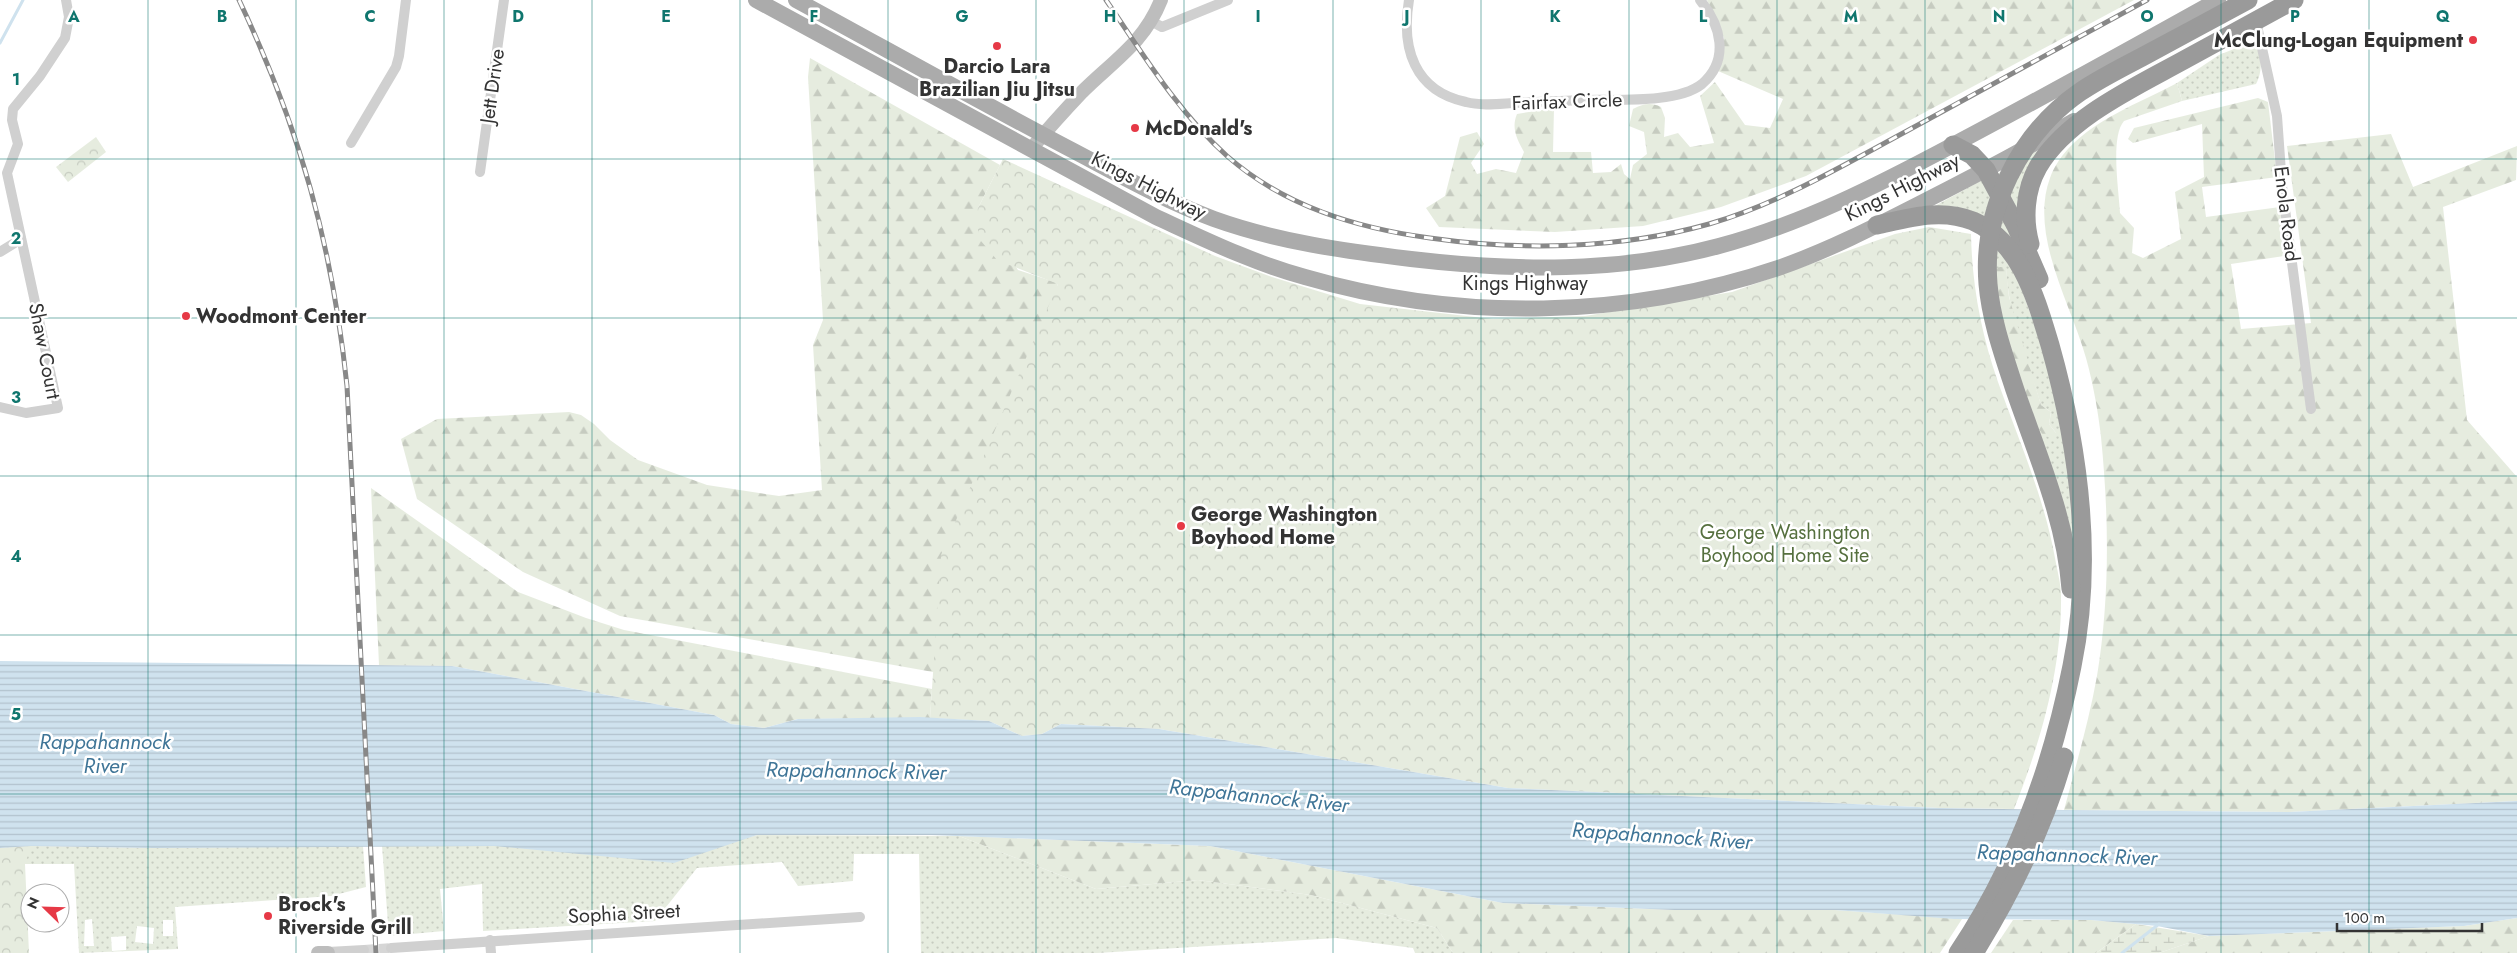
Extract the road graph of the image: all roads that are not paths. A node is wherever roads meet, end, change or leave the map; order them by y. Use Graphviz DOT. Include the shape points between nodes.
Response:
graph roads {
  1 [pos="66,0"];
  2 [pos="406,0"];
  3 [pos="504,0"];
  4 [pos="756,0"];
  5 [pos="796,0"];
  6 [pos="1161,0"];
  7 [pos="1228,0"];
  8 [pos="1409,0"];
  9 [pos="1700,0"];
  10 [pos="2218,0"];
  11 [pos="2248,0"];
  12 [pos="2294,0"];
  13 [pos="1152,21"];
  14 [pos="2256,21"];
  15 [pos="2119,95"];
  16 [pos="1043,134"];
  17 [pos="351,143"];
  18 [pos="1953,145"];
  19 [pos="1031,149"];
  20 [pos="1986,170"];
  21 [pos="480,172"];
  22 [pos="1877,226"];
  23 [pos="21,239"];
  24 [pos="0,252"];
  25 [pos="2039,279"];
  26 [pos="0,407"];
  27 [pos="2310,409"];
  28 [pos="2067,690"];
  29 [pos="2056,760"];
  30 [pos="860,917"];
  31 [pos="490,940"];
  32 [pos="391,948"];
  33 [pos="364,950"];
  34 [pos="318,953"];
  35 [pos="328,953"];
  36 [pos="491,953"];
  37 [pos="1958,953"];
  38 [pos="1974,953"];
  1 -- 23 [label="street, Shaw Court" via="69,16 65,38 13,109 12,120 18,144 7,173"];
  2 -- 17 [label="street" via="396,67"];
  3 -- 21 [label="street, Jett Drive"];
  4 -- 19 [label="main road, Kings Highway"];
  5 -- 16 [label="main road, Kings Highway"];
  6 -- 13 [label="main road"];
  7 -- 13 [label="street" via="1162,27"];
  8 -- 9 [label="street, Fairfax Circle" via="1406,40 1421,76 1439,92 1481,104 1640,99 1693,90 1711,75 1720,47 1716,25"];
  10 -- 18 [label="main road, Kings Highway"];
  11 -- 28 [label="highway" via="2098,80 2069,100 2042,125 2023,150 1992,221 1987,265 1990,305 2065,546 2072,602"];
  12 -- 14 [label="highway, Kings Highway"];
  13 -- 16 [label="main road" via="1136,44"];
  14 -- 15 [label="highway, Kings Highway"];
  14 -- 27 [label="street, Enola Road" via="2277,116 2282,186"];
  15 -- 20 [label="main road, Kings Highway"];
  15 -- 25 [label="highway" via="2060,140 2033,176 2026,217"];
  16 -- 18 [label="main road, Kings Highway" via="1175,202 1247,230 1359,253 1462,265 1547,268 1636,262 1719,246 1816,213"];
  16 -- 19 [label="main road"];
  18 -- 20 [label="highway" via="1972,155"];
  19 -- 22 [label="main road, Kings Highway" via="1156,217 1268,266 1352,290 1438,304 1547,309 1669,296 1725,284 1783,266"];
  20 -- 22 [label="main road, Kings Highway"];
  20 -- 25 [label="highway"];
  22 -- 28 [label="highway" via="1936,214 1975,222 2007,245 2032,290 2061,386 2081,507 2080,601"];
  23 -- 24 [label="street"];
  23 -- 26 [label="street, Shaw Court" via="58,408 26,413"];
  25 -- 29 [label="highway" via="2057,328 2081,422 2092,505 2088,643 2082,680"];
  28 -- 29 [label="highway"];
  29 -- 37 [label="highway" via="1989,901"];
  29 -- 38 [label="highway" via="2031,846 1995,920"];
  30 -- 31 [label="street, Sophia Street"];
  31 -- 32 [label="street, Sophia Street"];
  31 -- 36 [label="street"];
  33 -- 35 [label="street"];
  34 -- 35 [label="main road"];
}
